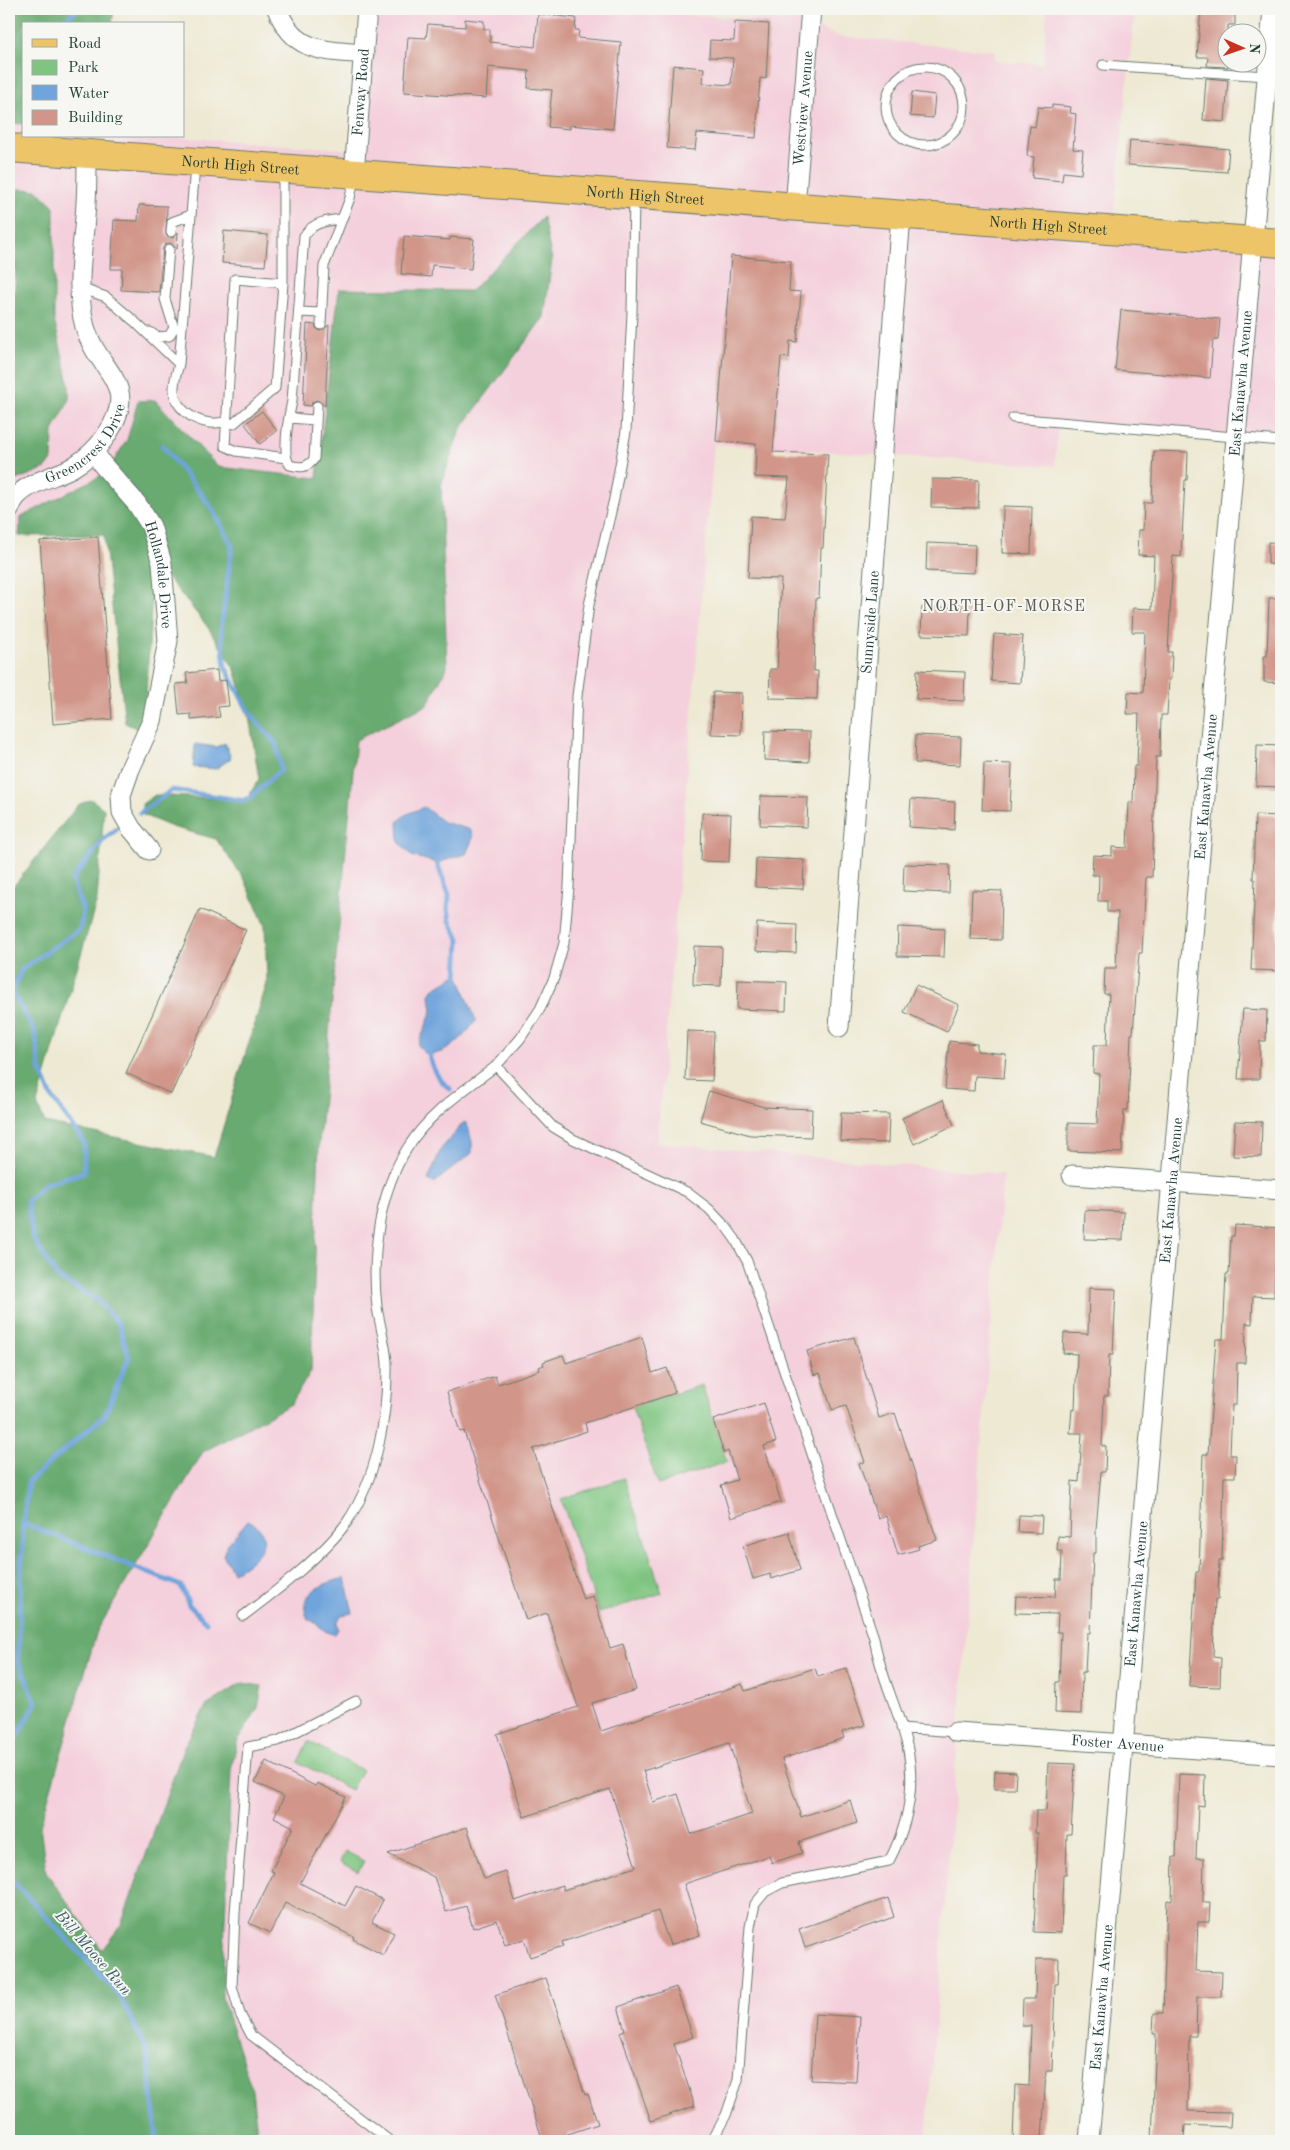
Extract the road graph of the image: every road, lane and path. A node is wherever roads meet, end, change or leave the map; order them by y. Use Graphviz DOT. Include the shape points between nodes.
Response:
graph roads {
  1 [pos="277,9"];
  2 [pos="367,9"];
  3 [pos="812,9"];
  4 [pos="1273,9"];
  5 [pos="364,54"];
  6 [pos="1103,65"];
  7 [pos="1274,76"];
  8 [pos="917,144"];
  9 [pos="9,148"];
  10 [pos="87,154"];
  11 [pos="195,162"];
  12 [pos="283,169"];
  13 [pos="354,174"];
  14 [pos="634,195"];
  15 [pos="795,207"];
  16 [pos="191,215"];
  17 [pos="902,215"];
  18 [pos="341,219"];
  19 [pos="170,232"];
  20 [pos="1253,241"];
  21 [pos="1281,243"];
  22 [pos="169,249"];
  23 [pos="284,283"];
  24 [pos="79,288"];
  25 [pos="299,312"];
  26 [pos="321,313"];
  27 [pos="137,324"];
  28 [pos="320,325"];
  29 [pos="179,364"];
  30 [pos="316,406"];
  31 [pos="289,418"];
  32 [pos="1013,418"];
  33 [pos="316,420"];
  34 [pos="226,421"];
  35 [pos="1236,437"];
  36 [pos="1281,441"];
  37 [pos="94,451"];
  38 [pos="286,458"];
  39 [pos="9,510"];
  40 [pos="149,850"];
  41 [pos="840,1027"];
  42 [pos="496,1066"];
  43 [pos="1072,1175"];
  44 [pos="1172,1182"];
  45 [pos="1281,1190"];
  46 [pos="243,1616"];
  47 [pos="356,1701"];
  48 [pos="901,1728"];
  49 [pos="956,1732"];
  50 [pos="1124,1743"];
  51 [pos="1281,1755"];
  52 [pos="390,2141"];
  53 [pos="712,2141"];
  54 [pos="1089,2141"];
  1 -- 5 [label="street" via="286,29 301,43 320,50"];
  2 -- 5 [label="street, Fenway Road"];
  3 -- 15 [label="street, Westview Avenue"];
  4 -- 7 [label="street, East Kanawha Avenue"];
  5 -- 13 [label="street, Fenway Road"];
  6 -- 7 [label="lane"];
  7 -- 20 [label="street, East Kanawha Avenue"];
  8 -- 8 [label="lane" via="929,145 952,134 964,112 964,99 952,77 928,67 903,73 894,82 886,107 892,125 904,139"];
  9 -- 10 [label="main road, North High Street"];
  10 -- 11 [label="main road, North High Street"];
  10 -- 24 [label="street, Greencrest Drive"];
  11 -- 12 [label="main road, North High Street"];
  11 -- 16 [label="lane"];
  12 -- 13 [label="main road, North High Street"];
  12 -- 23 [label="lane"];
  13 -- 14 [label="main road, North High Street"];
  13 -- 18 [label="lane" via="350,198"];
  14 -- 15 [label="main road, North High Street"];
  14 -- 42 [label="lane" via="626,432 589,605 577,696 570,887 564,943 554,978 540,1009"];
  15 -- 17 [label="main road, North High Street"];
  16 -- 19 [label="lane" via="172,222"];
  16 -- 29 [label="lane"];
  17 -- 20 [label="main road, North High Street"];
  17 -- 41 [label="street, Sunnyside Lane"];
  18 -- 25 [label="lane" via="316,224 308,228 304,236"];
  18 -- 26 [label="lane" via="324,266"];
  20 -- 21 [label="main road, North High Street"];
  20 -- 35 [label="street, East Kanawha Avenue"];
  22 -- 27 [label="lane" via="165,299 174,328 170,336 157,337"];
  23 -- 34 [label="lane" via="276,388 233,424"];
  23 -- 34 [label="lane" via="235,279"];
  24 -- 27 [label="lane" via="106,297"];
  24 -- 37 [label="street, Greencrest Drive" via="90,342 117,382 121,400 116,418"];
  25 -- 26 [label="lane"];
  25 -- 31 [label="lane"];
  26 -- 28 [label="lane"];
  27 -- 29 [label="lane"];
  29 -- 34 [label="lane" via="174,389 180,407 196,420"];
  30 -- 33 [label="lane"];
  31 -- 33 [label="lane"];
  31 -- 38 [label="lane"];
  32 -- 35 [label="lane"];
  33 -- 38 [label="lane" via="314,459 309,465 296,467 290,465"];
  34 -- 38 [label="lane" via="225,446 236,451"];
  35 -- 36 [label="lane"];
  35 -- 44 [label="street, East Kanawha Avenue"];
  37 -- 39 [label="street, Greencrest Drive" via="16,496"];
  37 -- 40 [label="street, Hollandale Drive" via="151,526 162,563 168,641 152,720 121,795 122,812"];
  42 -- 46 [label="lane" via="432,1116 408,1147 388,1187 375,1270 377,1306 387,1363 384,1414 376,1456 365,1489 346,1523 317,1554"];
  42 -- 48 [label="lane" via="553,1127 687,1192 709,1209 735,1239 747,1261"];
  43 -- 44 [label="street"];
  44 -- 45 [label="street"];
  44 -- 50 [label="street, East Kanawha Avenue"];
  47 -- 52 [label="lane" via="278,1740 248,1747 232,1986 240,2014 251,2035"];
  48 -- 49 [label="lane"];
  48 -- 53 [label="lane" via="907,1746 910,1796 905,1825 889,1861 782,1882 765,1892 755,1904 750,1927 738,2080 726,2115"];
  49 -- 50 [label="street, Foster Avenue"];
  50 -- 51 [label="street, Foster Avenue"];
  50 -- 54 [label="street, East Kanawha Avenue"];
}
